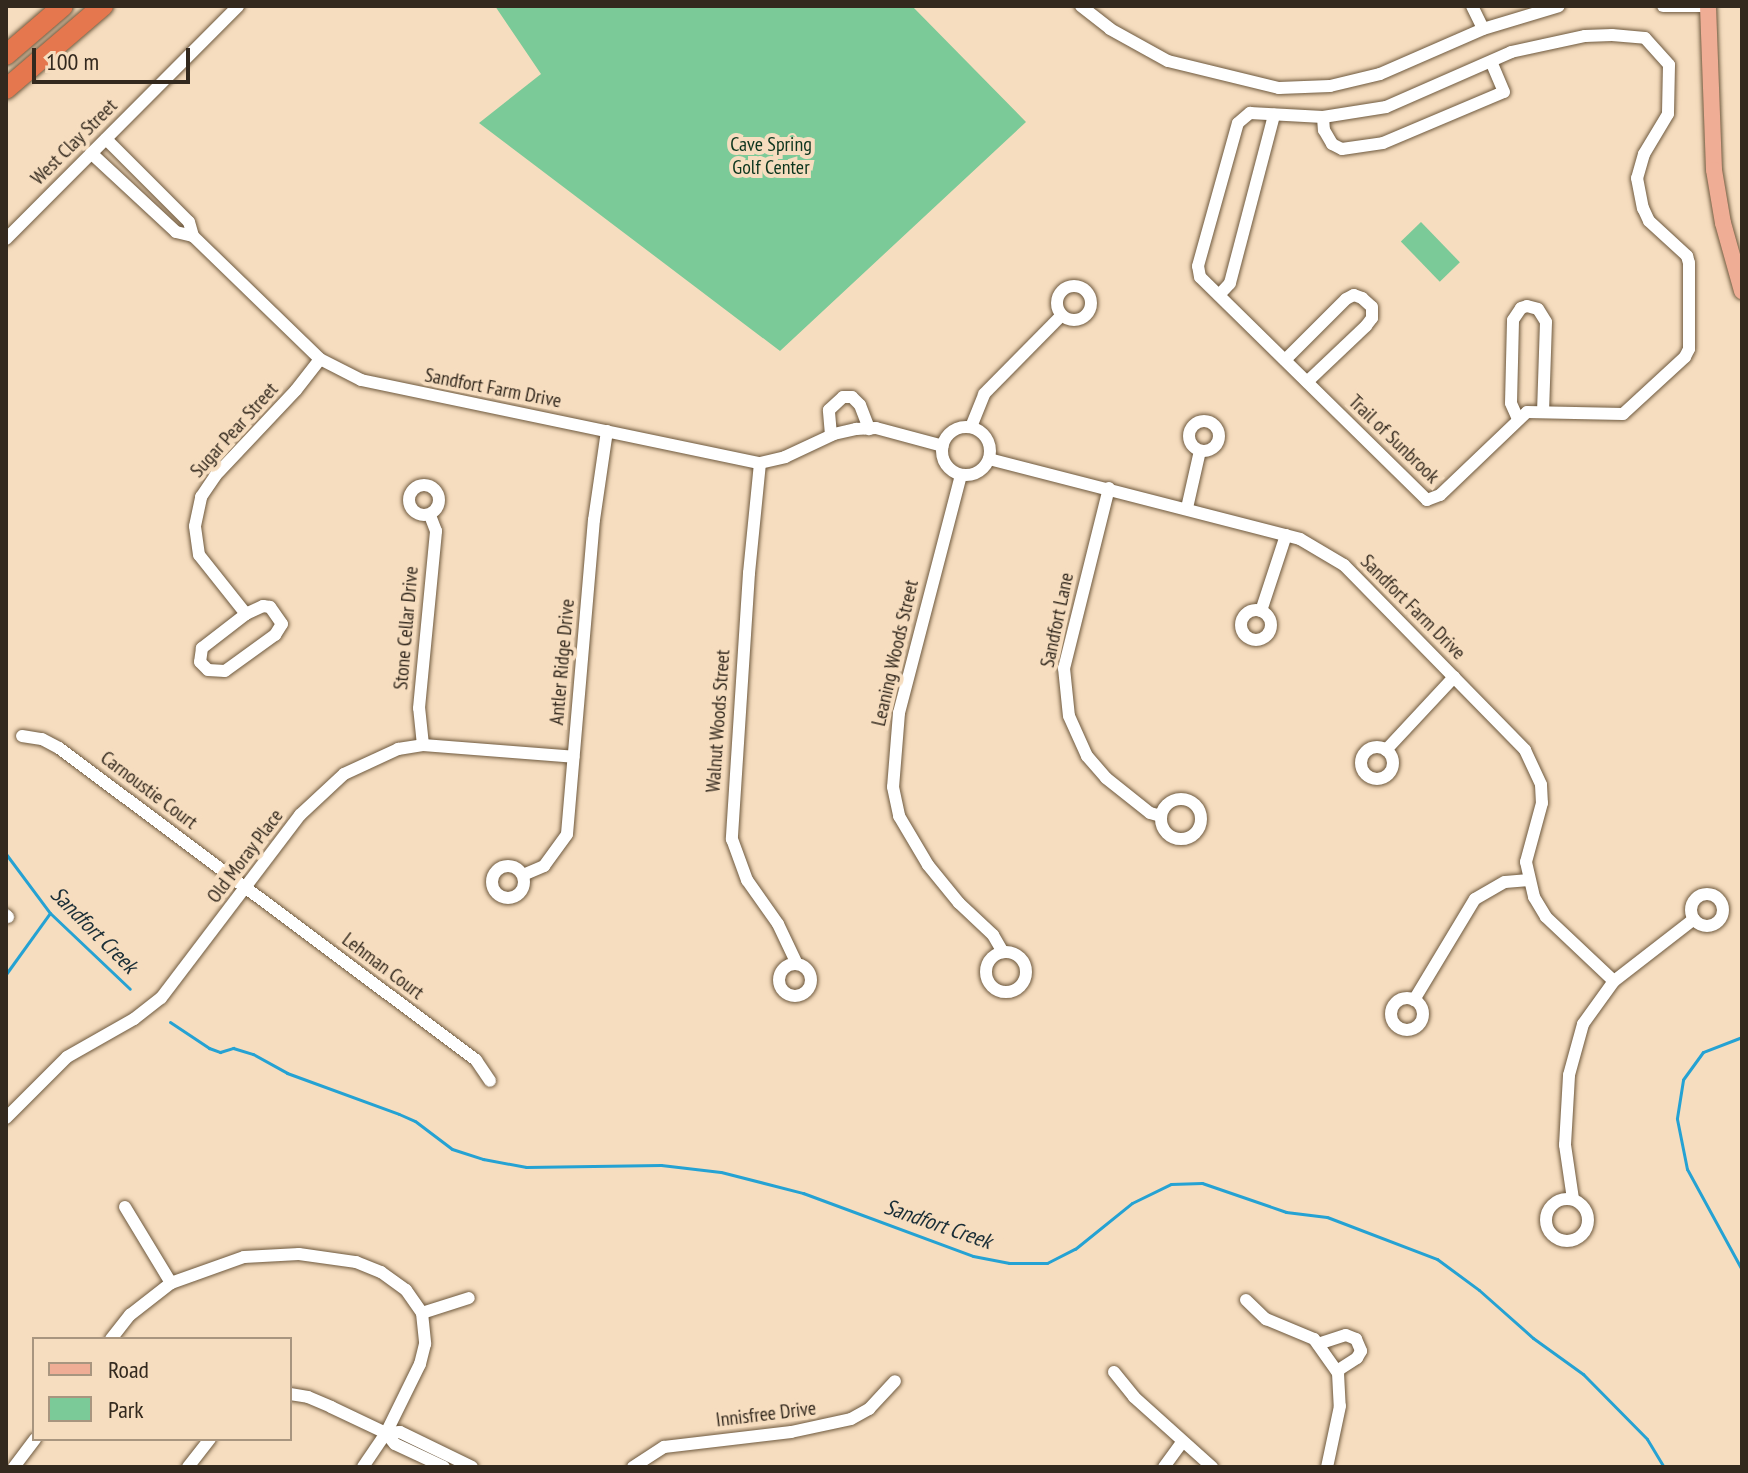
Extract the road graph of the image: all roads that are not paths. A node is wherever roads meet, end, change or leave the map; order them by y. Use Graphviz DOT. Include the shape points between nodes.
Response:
graph roads {
  1 [pos="63,6"];
  2 [pos="103,6"];
  3 [pos="238,6"];
  4 [pos="1081,6"];
  5 [pos="1472,6"];
  6 [pos="1559,6"];
  7 [pos="1663,6"];
  8 [pos="1701,6"];
  9 [pos="1708,6"];
  10 [pos="1483,29"];
  11 [pos="6,55"];
  12 [pos="1491,62"];
  13 [pos="6,89"];
  14 [pos="1274,115"];
  15 [pos="1323,117"];
  16 [pos="106,139"];
  17 [pos="91,153"];
  18 [pos="193,236"];
  19 [pos="6,239"];
  20 [pos="1742,291"];
  21 [pos="1219,295"];
  22 [pos="1061,316"];
  23 [pos="320,359"];
  24 [pos="1285,360"];
  25 [pos="1307,382"];
  26 [pos="1543,412"];
  27 [pos="1518,419"];
  28 [pos="971,427"];
  29 [pos="869,429"];
  30 [pos="607,431"];
  31 [pos="831,435"];
  32 [pos="943,446"];
  33 [pos="1200,451"];
  34 [pos="989,459"];
  35 [pos="760,463"];
  36 [pos="961,475"];
  37 [pos="1109,488"];
  38 [pos="1187,508"];
  39 [pos="430,515"];
  40 [pos="1286,535"];
  41 [pos="1261,611"];
  42 [pos="246,614"];
  43 [pos="1454,677"];
  44 [pos="22,736"];
  45 [pos="423,745"];
  46 [pos="1386,750"];
  47 [pos="574,757"];
  48 [pos="1161,816"];
  49 [pos="523,875"];
  50 [pos="1529,880"];
  51 [pos="247,888"];
  52 [pos="1694,919"];
  53 [pos="1003,952"];
  54 [pos="797,964"];
  55 [pos="1614,981"];
  56 [pos="1414,1000"];
  57 [pos="490,1081"];
  58 [pos="6,1118"];
  59 [pos="1573,1199"];
  60 [pos="125,1207"];
  61 [pos="171,1283"];
  62 [pos="469,1298"];
  63 [pos="1246,1300"];
  64 [pos="422,1313"];
  65 [pos="113,1337"];
  66 [pos="1318,1344"];
  67 [pos="1337,1371"];
  68 [pos="1114,1372"];
  69 [pos="895,1381"];
  70 [pos="292,1394"];
  71 [pos="386,1433"];
  72 [pos="34,1441"];
  73 [pos="208,1441"];
  74 [pos="1182,1442"];
  75 [pos="14,1467"];
  76 [pos="188,1467"];
  77 [pos="363,1467"];
  78 [pos="444,1467"];
  79 [pos="472,1467"];
  80 [pos="633,1467"];
  81 [pos="1164,1467"];
  82 [pos="1212,1467"];
  83 [pos="1327,1467"];
  1 -- 11 [label="highway"];
  2 -- 13 [label="highway"];
  3 -- 16 [label="street, West Clay Street"];
  4 -- 10 [label="street" via="1168,61 1279,88 1330,86 1380,74"];
  5 -- 10 [label="street"];
  6 -- 10 [label="street"];
  7 -- 8 [label="street"];
  9 -- 20 [label="main road" via="1714,170"];
  12 -- 15 [label="street, Trail of Sunbrook" via="1407,100"];
  12 -- 15 [label="street" via="1504,92 1383,143 1342,149 1332,144"];
  12 -- 26 [label="street, Trail of Sunbrook" via="1511,52 1585,36 1638,36 1665,58 1670,73 1668,114 1644,154 1637,178 1649,221 1687,256 1689,349 1623,414"];
  14 -- 15 [label="street, Trail of Sunbrook"];
  14 -- 21 [label="street" via="1230,283"];
  14 -- 21 [label="street, Trail of Sunbrook" via="1250,113 1238,123 1198,266 1200,277"];
  16 -- 17 [label="street, West Clay Street"];
  16 -- 18 [label="street, Sandfort Farm Drive" via="189,222"];
  17 -- 18 [label="street, Sandfort Farm Drive" via="176,232"];
  17 -- 19 [label="street, West Clay Street"];
  18 -- 23 [label="street, Sandfort Farm Drive"];
  21 -- 24 [label="street, Trail of Sunbrook"];
  22 -- 28 [label="street" via="984,394"];
  23 -- 30 [label="street, Sandfort Farm Drive" via="384,387"];
  23 -- 42 [label="street, Sugar Pear Street" via="201,497 195,526 199,555"];
  24 -- 25 [label="street, Trail of Sunbrook"];
  24 -- 25 [label="street" via="1346,299 1354,295 1372,307 1366,326"];
  25 -- 27 [label="street, Trail of Sunbrook" via="1421,497 1431,501"];
  26 -- 27 [label="street, Trail of Sunbrook" via="1527,412"];
  26 -- 27 [label="street" via="1546,322 1532,306 1521,308 1513,320 1511,403"];
  28 -- 32 [label="street" via="950,433"];
  28 -- 34 [label="street" via="988,439"];
  29 -- 31 [label="street, Sandfort Farm Drive"];
  29 -- 31 [label="street" via="860,405 843,397 829,410"];
  29 -- 32 [label="street, Sandfort Farm Drive"];
  30 -- 35 [label="street, Sandfort Farm Drive"];
  30 -- 47 [label="street, Antler Ridge Drive"];
  31 -- 35 [label="street, Sandfort Farm Drive"];
  32 -- 36 [label="street" via="944,461"];
  33 -- 38 [label="street"];
  34 -- 36 [label="street" via="981,470"];
  34 -- 37 [label="street, Sandfort Farm Drive"];
  35 -- 54 [label="street, Walnut Woods Street" via="732,839 747,880 778,924"];
  36 -- 53 [label="street, Leaning Woods Street" via="899,713 893,787 899,816 928,865"];
  37 -- 38 [label="street, Sandfort Farm Drive"];
  37 -- 48 [label="street, Sandfort Lane" via="1064,668 1069,716 1087,756 1106,778"];
  38 -- 40 [label="street, Sandfort Farm Drive"];
  39 -- 45 [label="street, Stone Cellar Drive" via="436,531 419,708"];
  40 -- 41 [label="street"];
  40 -- 43 [label="street, Sandfort Farm Drive" via="1322,549 1344,565"];
  42 -- 42 [label="street" via="270,607 281,619 281,628 225,671 208,670 200,662 202,648"];
  43 -- 46 [label="street"];
  43 -- 50 [label="street, Sandfort Farm Drive" via="1535,766 1542,803 1526,862"];
  44 -- 51 [label="street, Carnoustie Court" via="59,748"];
  45 -- 47 [label="street, Old Moray Place"];
  45 -- 51 [label="street, Old Moray Place" via="373,758 319,794"];
  47 -- 49 [label="street, Antler Ridge Drive" via="564,844 544,866"];
  50 -- 55 [label="street, Sandfort Farm Drive" via="1546,917"];
  50 -- 56 [label="street" via="1505,882 1475,899"];
  51 -- 57 [label="street, Lehman Court" via="476,1060"];
  51 -- 58 [label="street, Old Moray Place" via="161,998 67,1057"];
  52 -- 55 [label="street"];
  55 -- 59 [label="street" via="1583,1024 1569,1075 1565,1145"];
  60 -- 61 [label="street"];
  61 -- 64 [label="street" via="244,1257 299,1254 356,1262 381,1272 406,1290"];
  61 -- 65 [label="street" via="130,1315"];
  62 -- 64 [label="street"];
  63 -- 66 [label="street" via="1266,1319"];
  64 -- 71 [label="street" via="425,1344 420,1364"];
  66 -- 67 [label="street"];
  66 -- 67 [label="street" via="1346,1335 1356,1339 1361,1351 1357,1358"];
  67 -- 83 [label="street" via="1340,1406"];
  68 -- 74 [label="street"];
  69 -- 80 [label="street, Innisfree Drive" via="869,1409 851,1419 664,1447"];
  70 -- 71 [label="street"];
  71 -- 77 [label="street"];
  71 -- 78 [label="street" via="395,1444"];
  71 -- 79 [label="street" via="400,1432"];
  72 -- 75 [label="street"];
  73 -- 76 [label="street"];
  74 -- 81 [label="street"];
  74 -- 82 [label="street"];
}
